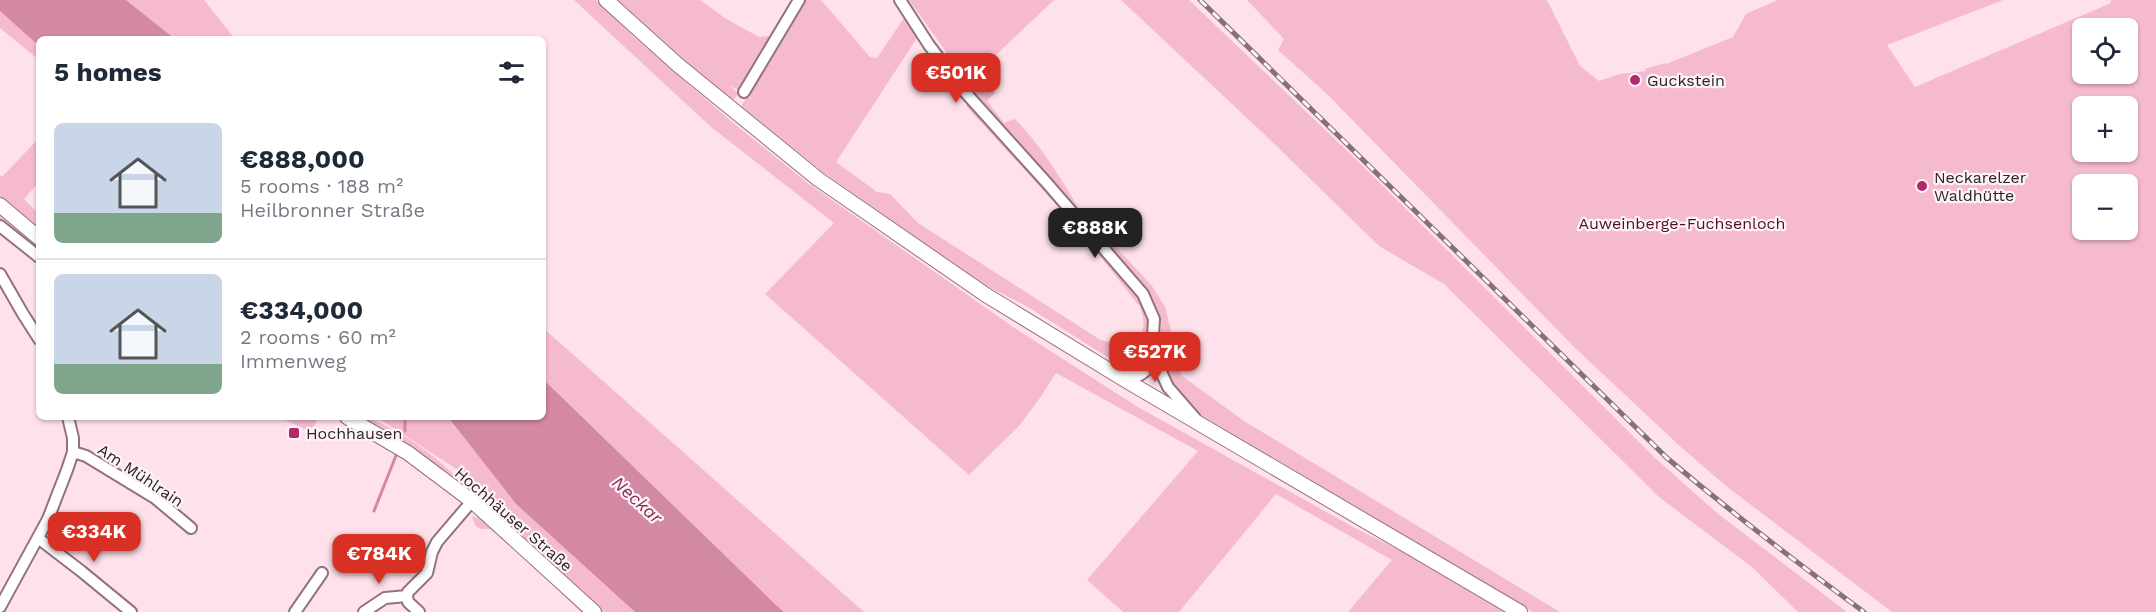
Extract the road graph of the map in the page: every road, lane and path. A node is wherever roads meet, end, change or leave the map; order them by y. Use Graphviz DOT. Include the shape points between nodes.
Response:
graph roads {
  1 [pos="606,0"];
  2 [pos="799,0"];
  3 [pos="900,0"];
  4 [pos="744,92"];
  5 [pos="0,205"];
  6 [pos="0,226"];
  7 [pos="36,235"];
  8 [pos="36,255"];
  9 [pos="0,274"];
  10 [pos="36,334"];
  11 [pos="1153,336"];
  12 [pos="1156,351"];
  13 [pos="1125,380"];
  14 [pos="69,420"];
  15 [pos="353,420"];
  16 [pos="1199,423"];
  17 [pos="73,452"];
  18 [pos="472,501"];
  19 [pos="190,528"];
  20 [pos="38,538"];
  21 [pos="322,573"];
  22 [pos="407,596"];
  23 [pos="0,607"];
  24 [pos="125,610"];
  25 [pos="296,612"];
  26 [pos="364,612"];
  27 [pos="419,612"];
  28 [pos="594,612"];
  29 [pos="1520,612"];
  1 -- 13 [label="main road" via="678,65 818,179 977,289"];
  2 -- 4 [label="street"];
  3 -- 11 [label="street" via="964,91 1143,294 1154,319"];
  5 -- 7 [label="main road"];
  6 -- 8 [label="street"];
  9 -- 10 [label="street"];
  11 -- 12 [label="street"];
  11 -- 13 [label="street"];
  12 -- 13 [label="street" via="1145,373"];
  12 -- 16 [label="street" via="1168,387"];
  13 -- 16 [label="main road"];
  14 -- 17 [label="street"];
  15 -- 18 [label="main road, Hochhäuser Straße" via="408,453"];
  16 -- 29 [label="main road"];
  17 -- 19 [label="street, Am Mühlrain" via="155,498"];
  17 -- 20 [label="street"];
  18 -- 22 [label="street" via="437,542 427,573"];
  18 -- 28 [label="main road, Hochhäuser Straße"];
  20 -- 23 [label="street"];
  20 -- 24 [label="street"];
  21 -- 25 [label="street"];
  22 -- 26 [label="street" via="385,598"];
  22 -- 27 [label="street"];
}
